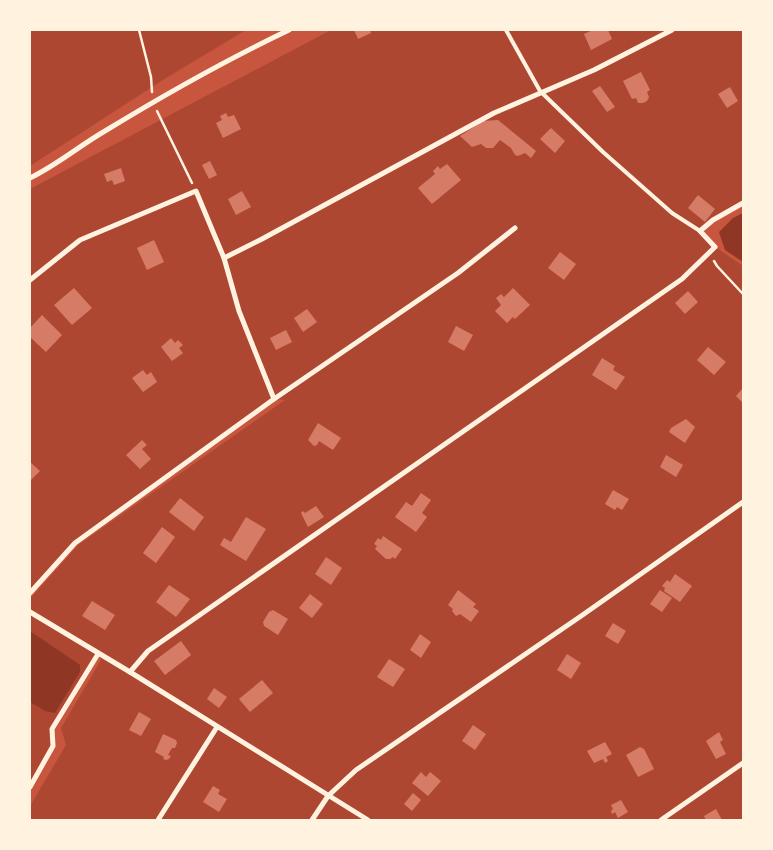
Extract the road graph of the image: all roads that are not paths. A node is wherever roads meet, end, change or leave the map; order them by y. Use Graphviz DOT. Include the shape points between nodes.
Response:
graph roads {
  1 [pos="289,30"];
  2 [pos="506,30"];
  3 [pos="672,30"];
  4 [pos="540,91"];
  5 [pos="30,178"];
  6 [pos="743,203"];
  7 [pos="515,228"];
  8 [pos="700,231"];
  9 [pos="224,258"];
  10 [pos="30,280"];
  11 [pos="274,399"];
  12 [pos="743,502"];
  13 [pos="30,594"];
  14 [pos="30,612"];
  15 [pos="98,654"];
  16 [pos="130,672"];
  17 [pos="216,727"];
  18 [pos="743,763"];
  19 [pos="30,787"];
  20 [pos="328,796"];
  21 [pos="158,820"];
  22 [pos="312,820"];
  23 [pos="368,820"];
  24 [pos="661,820"];
  1 -- 5 [label="street" via="152,103"];
  2 -- 4 [label="lane"];
  3 -- 4 [label="street" via="594,70"];
  4 -- 8 [label="lane" via="672,213"];
  4 -- 9 [label="street"];
  6 -- 8 [label="street"];
  7 -- 11 [label="street" via="458,273"];
  8 -- 16 [label="street" via="716,247 682,279 148,651"];
  9 -- 10 [label="street" via="196,191 80,240"];
  9 -- 11 [label="street" via="239,311"];
  11 -- 13 [label="street" via="75,542"];
  12 -- 20 [label="street" via="356,770"];
  14 -- 15 [label="street"];
  15 -- 16 [label="street"];
  15 -- 19 [label="street" via="52,729 53,746"];
  16 -- 17 [label="street"];
  17 -- 20 [label="street"];
  17 -- 21 [label="street"];
  18 -- 24 [label="street"];
  20 -- 22 [label="street"];
  20 -- 23 [label="street"];
}
